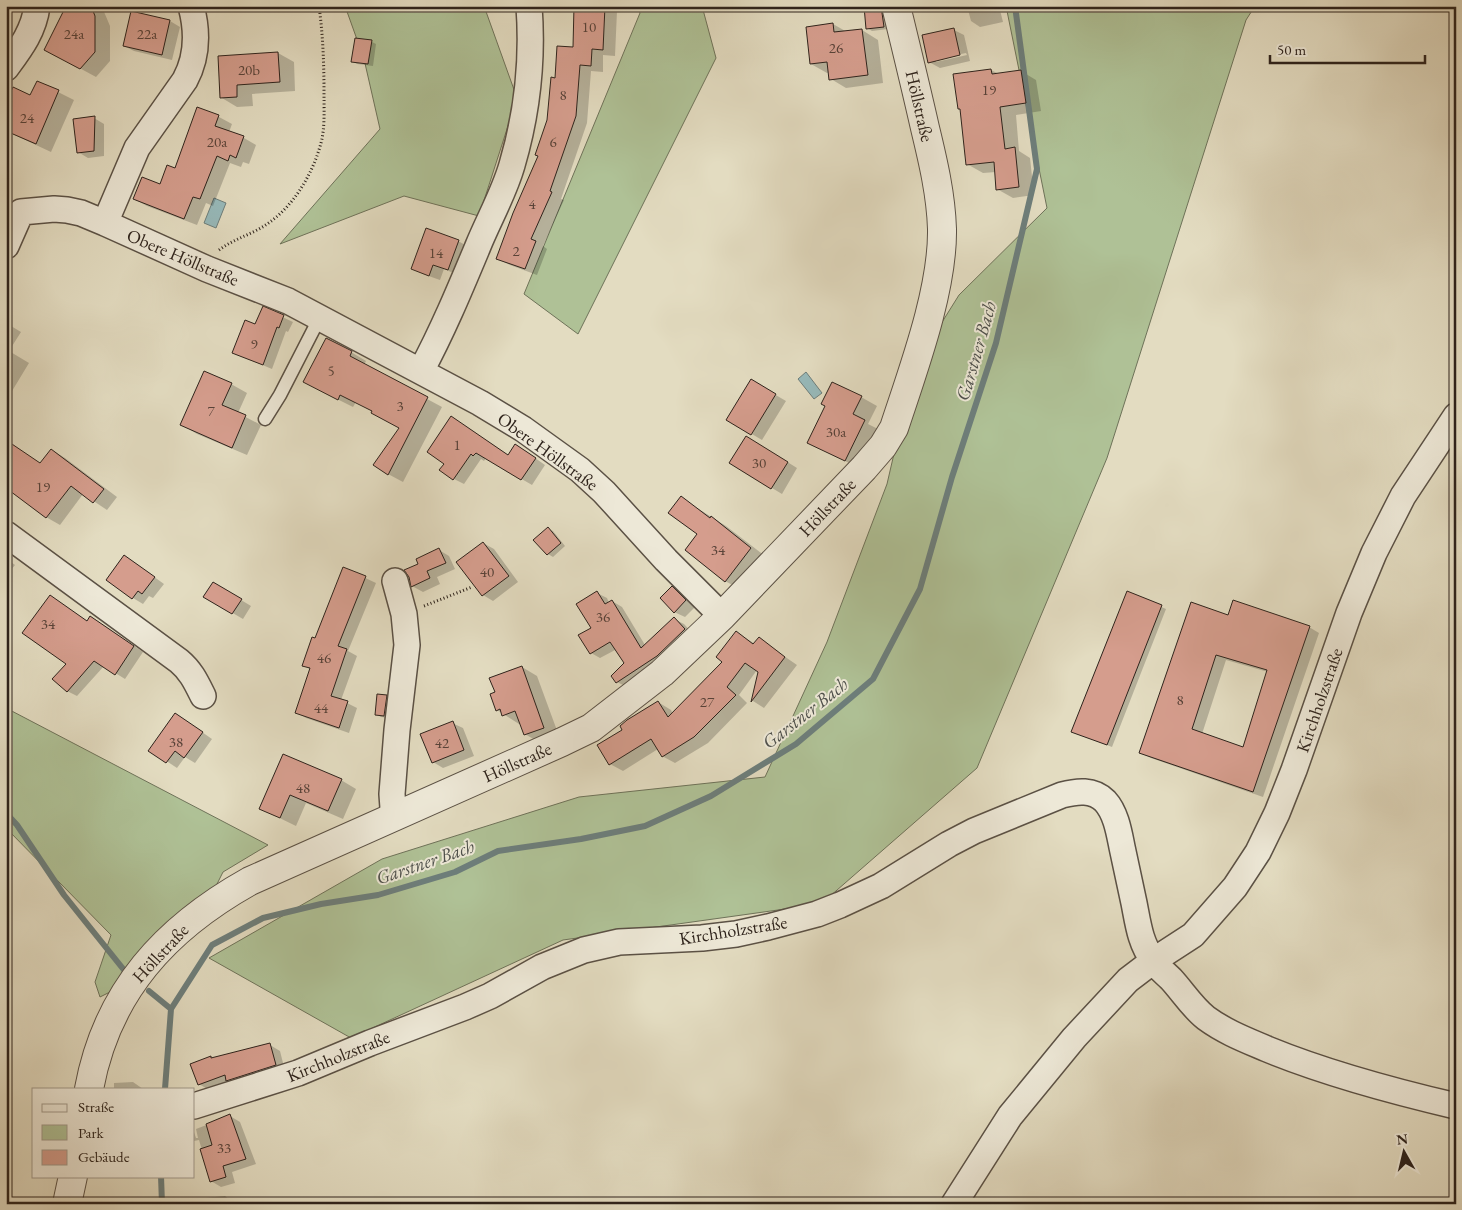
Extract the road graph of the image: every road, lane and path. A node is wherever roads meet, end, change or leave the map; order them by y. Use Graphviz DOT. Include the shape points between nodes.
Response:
graph roads {
  1 [pos="37,6"];
  2 [pos="190,6"];
  3 [pos="319,6"];
  4 [pos="529,6"];
  5 [pos="896,6"];
  6 [pos="6,68"];
  7 [pos="14,206"];
  8 [pos="105,223"];
  9 [pos="6,246"];
  10 [pos="207,269"];
  11 [pos="320,317"];
  12 [pos="422,371"];
  13 [pos="1456,416"];
  14 [pos="265,419"];
  15 [pos="6,534"];
  16 [pos="395,581"];
  17 [pos="472,587"];
  18 [pos="404,614"];
  19 [pos="722,616"];
  20 [pos="203,696"];
  21 [pos="396,816"];
  22 [pos="1153,961"];
  23 [pos="89,1088"];
  24 [pos="195,1106"];
  25 [pos="1456,1106"];
  26 [pos="72,1178"];
  27 [pos="67,1204"];
  28 [pos="954,1204"];
  1 -- 6 [label="street" via="26,40"];
  2 -- 8 [label="street, Obere Höllstraße" via="196,42 191,69 137,148"];
  3 -- 10 [label="path" via="324,47 324,127 314,164 293,200 281,213 218,251 212,256"];
  4 -- 12 [label="street" via="527,95 512,166 462,287"];
  5 -- 19 [label="street, Höllstraße" via="940,204 942,231 933,300 894,428 883,446"];
  7 -- 8 [label="street, Obere Höllstraße" via="67,210"];
  7 -- 9 [label="street, Obere Höllstraße"];
  8 -- 10 [label="street, Obere Höllstraße"];
  10 -- 11 [label="street, Obere Höllstraße"];
  11 -- 12 [label="street, Obere Höllstraße"];
  11 -- 14 [label="lane"];
  12 -- 19 [label="street, Obere Höllstraße" via="523,429 580,470"];
  13 -- 22 [label="street, Kirchholzstraße" via="1403,496 1374,553 1349,613 1291,779 1258,852 1235,888 1208,920 1193,935"];
  15 -- 20 [label="street" via="188,668"];
  16 -- 18 [label="street"];
  17 -- 18 [label="path"];
  18 -- 21 [label="street" via="407,645 392,794"];
  19 -- 21 [label="street, Höllstraße" via="662,673 591,728"];
  21 -- 23 [label="street, Höllstraße" via="250,881 199,912 146,963 127,989 101,1046"];
  22 -- 24 [label="street, Kirchholzstraße" via="1139,932 1120,837 1111,810 1096,795 1075,792 974,831 881,886 818,914 736,934 619,942 584,950 542,967 490,996 298,1073"];
  22 -- 25 [label="street" via="1189,1003 1235,1036 1327,1071"];
  22 -- 28 [label="street, Kirchholzstraße" via="1106,1003 1010,1116"];
  26 -- 27 [label="street"];
}
